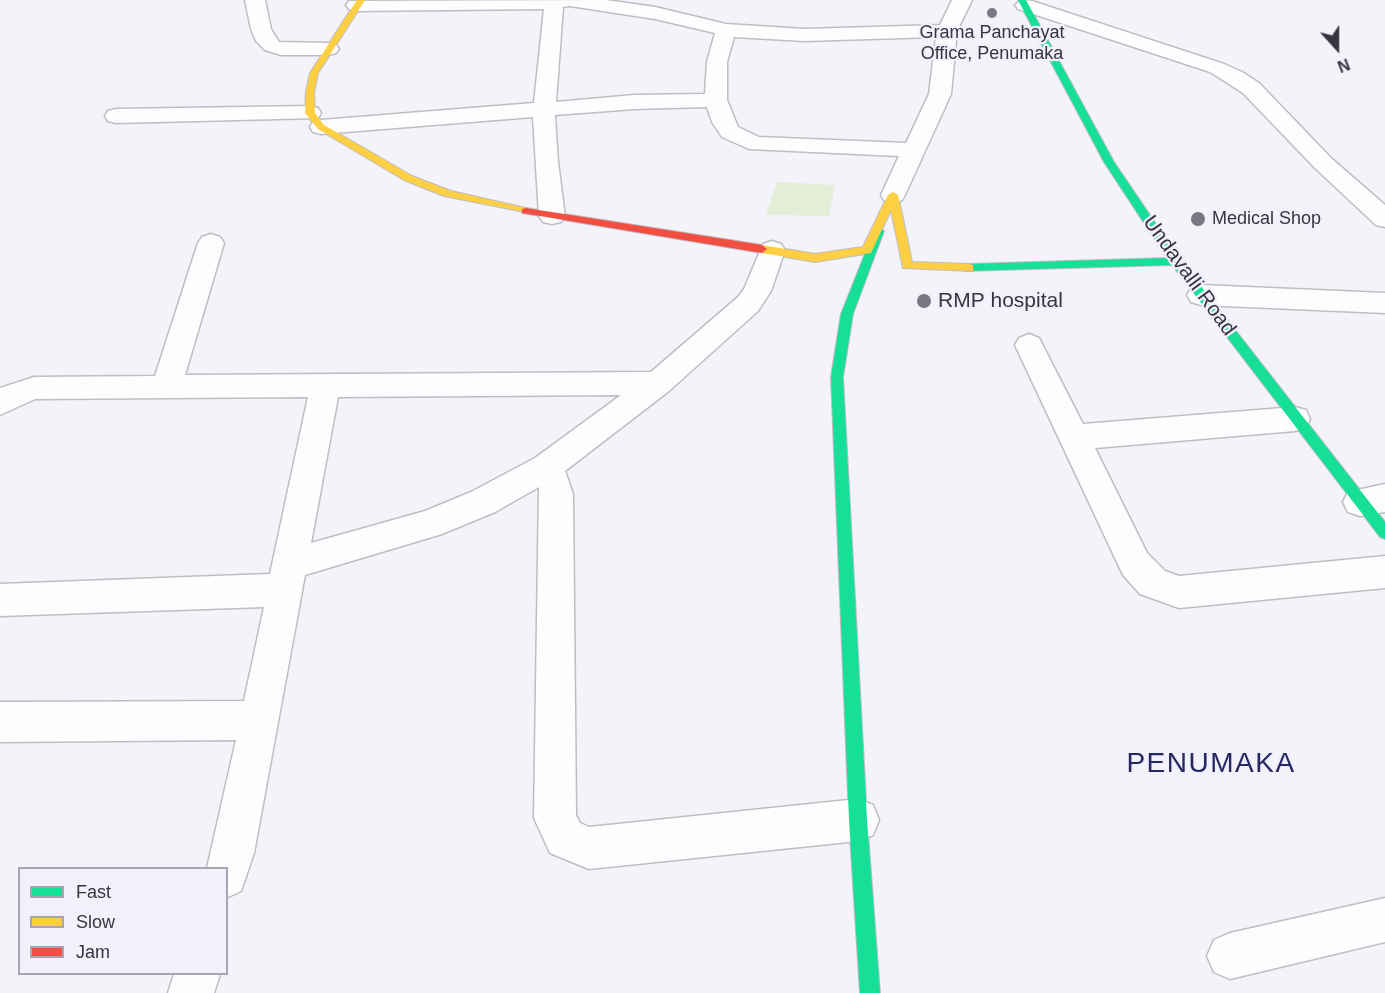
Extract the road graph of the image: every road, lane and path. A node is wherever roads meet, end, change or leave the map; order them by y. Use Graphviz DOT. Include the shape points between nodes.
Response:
graph roads {
  1 [pos="255,0"];
  2 [pos="962,0"];
  3 [pos="563,1"];
  4 [pos="359,3"];
  5 [pos="1023,3"];
  6 [pos="726,30"];
  7 [pos="947,31"];
  8 [pos="329,49"];
  9 [pos="716,100"];
  10 [pos="544,110"];
  11 [pos="116,116"];
  12 [pos="316,120"];
  13 [pos="915,150"];
  14 [pos="893,195"];
  15 [pos="552,216"];
  16 [pos="1385,219"];
  17 [pos="211,243"];
  18 [pos="771,250"];
  19 [pos="1175,261"];
  20 [pos="1200,295"];
  21 [pos="1385,303"];
  22 [pos="1029,345"];
  23 [pos="658,383"];
  24 [pos="325,387"];
  25 [pos="166,388"];
  26 [pos="0,403"];
  27 [pos="1295,419"];
  28 [pos="1073,436"];
  29 [pos="546,467"];
  30 [pos="1372,500"];
  31 [pos="1385,533"];
  32 [pos="1385,573"];
  33 [pos="288,577"];
  34 [pos="0,600"];
  35 [pos="260,720"];
  36 [pos="0,722"];
  37 [pos="858,820"];
  38 [pos="228,869"];
  39 [pos="1385,920"];
  40 [pos="1230,956"];
  41 [pos="197,975"];
  42 [pos="192,993"];
  43 [pos="870,993"];
  1 -- 8 [label="street" via="258,21 272,46"];
  2 -- 7 [label="street"];
  3 -- 4 [label="street"];
  3 -- 6 [label="street" via="655,13"];
  3 -- 10 [label="street"];
  4 -- 8 [label="street"];
  5 -- 16 [label="street" via="1234,76 1259,95 1323,163"];
  5 -- 19 [label="street, Undavalli Road" via="1109,162"];
  6 -- 7 [label="street" via="805,35"];
  6 -- 9 [label="street" via="717,62"];
  7 -- 13 [label="street" via="940,94"];
  8 -- 12 [label="street" via="314,73 310,92"];
  9 -- 10 [label="street"];
  9 -- 13 [label="street" via="730,132 757,144"];
  10 -- 12 [label="street"];
  10 -- 15 [label="street"];
  11 -- 12 [label="street"];
  12 -- 15 [label="street" via="408,178 448,194"];
  13 -- 14 [label="street"];
  14 -- 18 [label="street" via="867,250 815,258"];
  14 -- 19 [label="street" via="907,266"];
  14 -- 37 [label="street" via="847,314 837,377"];
  15 -- 18 [label="street"];
  17 -- 25 [label="street"];
  18 -- 23 [label="street" via="757,291 748,304"];
  19 -- 20 [label="street, Undavalli Road"];
  20 -- 21 [label="street"];
  20 -- 27 [label="street, Undavalli Road"];
  22 -- 28 [label="street"];
  23 -- 24 [label="street"];
  23 -- 29 [label="street"];
  24 -- 25 [label="street"];
  24 -- 33 [label="street"];
  25 -- 26 [label="street" via="34,388"];
  27 -- 28 [label="street"];
  27 -- 30 [label="street, Undavalli Road"];
  28 -- 32 [label="street" via="1135,564 1153,583 1179,592"];
  29 -- 33 [label="street" via="483,502"];
  29 -- 37 [label="street" via="557,495 555,818 565,838 589,848"];
  30 -- 31 [label="street, Undavalli Road"];
  33 -- 34 [label="street"];
  33 -- 35 [label="street"];
  35 -- 36 [label="street"];
  35 -- 38 [label="street"];
  37 -- 43 [label="street"];
  39 -- 40 [label="street"];
  41 -- 42 [label="street"];
}
